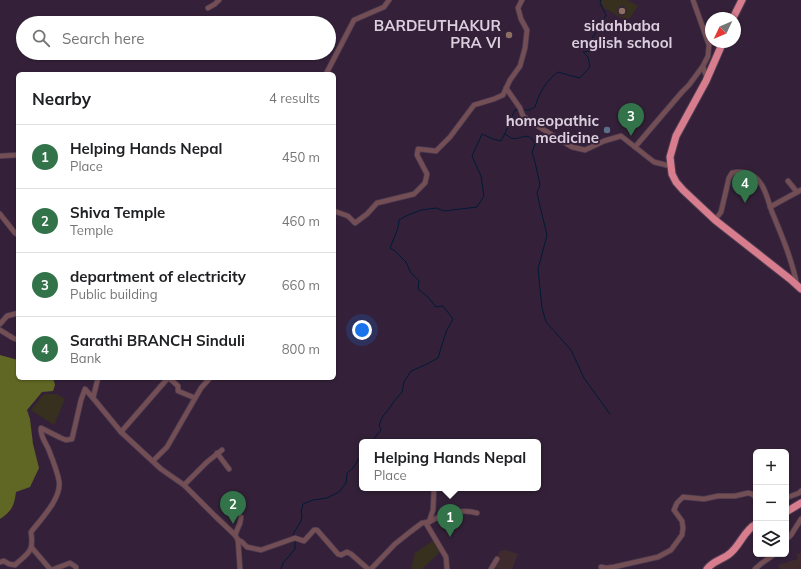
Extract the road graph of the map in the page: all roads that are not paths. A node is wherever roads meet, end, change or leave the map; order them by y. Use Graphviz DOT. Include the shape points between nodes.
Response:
graph roads {
  1 [pos="219,0"];
  2 [pos="389,0"];
  3 [pos="522,0"];
  4 [pos="693,0"];
  5 [pos="742,0"];
  6 [pos="208,8"];
  7 [pos="736,12"];
  8 [pos="720,48"];
  9 [pos="336,55"];
  10 [pos="333,60"];
  11 [pos="703,66"];
  12 [pos="327,72"];
  13 [pos="708,78"];
  14 [pos="506,88"];
  15 [pos="635,147"];
  16 [pos="16,155"];
  17 [pos="0,156"];
  18 [pos="670,166"];
  19 [pos="788,181"];
  20 [pos="799,191"];
  21 [pos="770,207"];
  22 [pos="336,212"];
  23 [pos="0,214"];
  24 [pos="714,220"];
  25 [pos="16,234"];
  26 [pos="799,287"];
  27 [pos="16,314"];
  28 [pos="0,324"];
  29 [pos="0,330"];
  30 [pos="16,339"];
  31 [pos="98,380"];
  32 [pos="166,380"];
  33 [pos="170,380"];
  34 [pos="208,380"];
  35 [pos="93,398"];
  36 [pos="195,398"];
  37 [pos="121,432"];
  38 [pos="153,461"];
  39 [pos="229,469"];
  40 [pos="184,485"];
  41 [pos="434,491"];
  42 [pos="801,491"];
  43 [pos="753,495"];
  44 [pos="789,497"];
  45 [pos="801,503"];
  46 [pos="789,510"];
  47 [pos="477,513"];
  48 [pos="241,517"];
  49 [pos="801,519"];
  50 [pos="428,522"];
  51 [pos="753,526"];
  52 [pos="235,535"];
  53 [pos="789,537"];
  54 [pos="238,540"];
  55 [pos="32,548"];
  56 [pos="771,557"];
  57 [pos="497,559"];
  58 [pos="0,562"];
  59 [pos="601,567"];
  60 [pos="50,569"];
  61 [pos="54,569"];
  62 [pos="76,569"];
  63 [pos="240,569"];
  64 [pos="368,569"];
  65 [pos="371,569"];
  66 [pos="447,569"];
  67 [pos="491,569"];
  68 [pos="707,569"];
  69 [pos="756,569"];
  1 -- 6 [label="street"];
  2 -- 9 [label="street" via="384,7 354,20"];
  3 -- 14 [label="street" via="518,8 527,30 525,48 520,66"];
  4 -- 11 [label="street" via="709,45 708,56"];
  5 -- 7 [label="highway"];
  8 -- 13 [label="highway"];
  10 -- 12 [label="street"];
  11 -- 13 [label="street"];
  11 -- 15 [label="street"];
  13 -- 18 [label="highway" via="676,136"];
  14 -- 15 [label="street" via="523,116 572,147 585,150 621,136"];
  14 -- 22 [label="street" via="503,95 474,105 436,151 418,149 417,155 427,174 425,183 414,194 378,203 355,223 348,216"];
  15 -- 18 [label="street" via="654,162"];
  16 -- 17 [label="street"];
  18 -- 24 [label="highway" via="676,182"];
  19 -- 20 [label="street"];
  20 -- 21 [label="street"];
  21 -- 24 [label="street" via="764,188 755,177 738,171 732,173 729,178 721,212"];
  21 -- 26 [label="street"];
  23 -- 25 [label="street"];
  24 -- 26 [label="highway"];
  27 -- 28 [label="street" via="7,316"];
  29 -- 30 [label="street"];
  31 -- 35 [label="street"];
  32 -- 37 [label="street"];
  33 -- 36 [label="street" via="178,386 178,391"];
  34 -- 36 [label="street"];
  35 -- 37 [label="street"];
  35 -- 55 [label="street" via="85,389 72,439 66,440 41,428 40,432 59,482 52,504 31,532"];
  36 -- 38 [label="street" via="166,447"];
  37 -- 38 [label="street"];
  38 -- 40 [label="street"];
  39 -- 40 [label="street" via="219,452"];
  40 -- 52 [label="street"];
  41 -- 50 [label="street" via="433,510"];
  42 -- 44 [label="street"];
  43 -- 59 [label="street" via="748,493 704,499 683,497 674,510 682,521 682,535 671,550 658,557 614,567"];
  45 -- 46 [label="highway"];
  47 -- 50 [label="street" via="461,511"];
  48 -- 52 [label="street"];
  49 -- 53 [label="street"];
  50 -- 65 [label="street" via="422,522 395,544"];
  50 -- 66 [label="street" via="427,525 446,557"];
  51 -- 68 [label="highway" via="733,551"];
  52 -- 54 [label="street"];
  54 -- 63 [label="street"];
  54 -- 64 [label="street" via="248,547 261,550 295,538 304,541 317,530 338,554 351,554"];
  55 -- 58 [label="street" via="15,565"];
  55 -- 60 [label="street"];
  56 -- 69 [label="street"];
  57 -- 67 [label="street"];
  61 -- 62 [label="street" via="70,563"];
}
